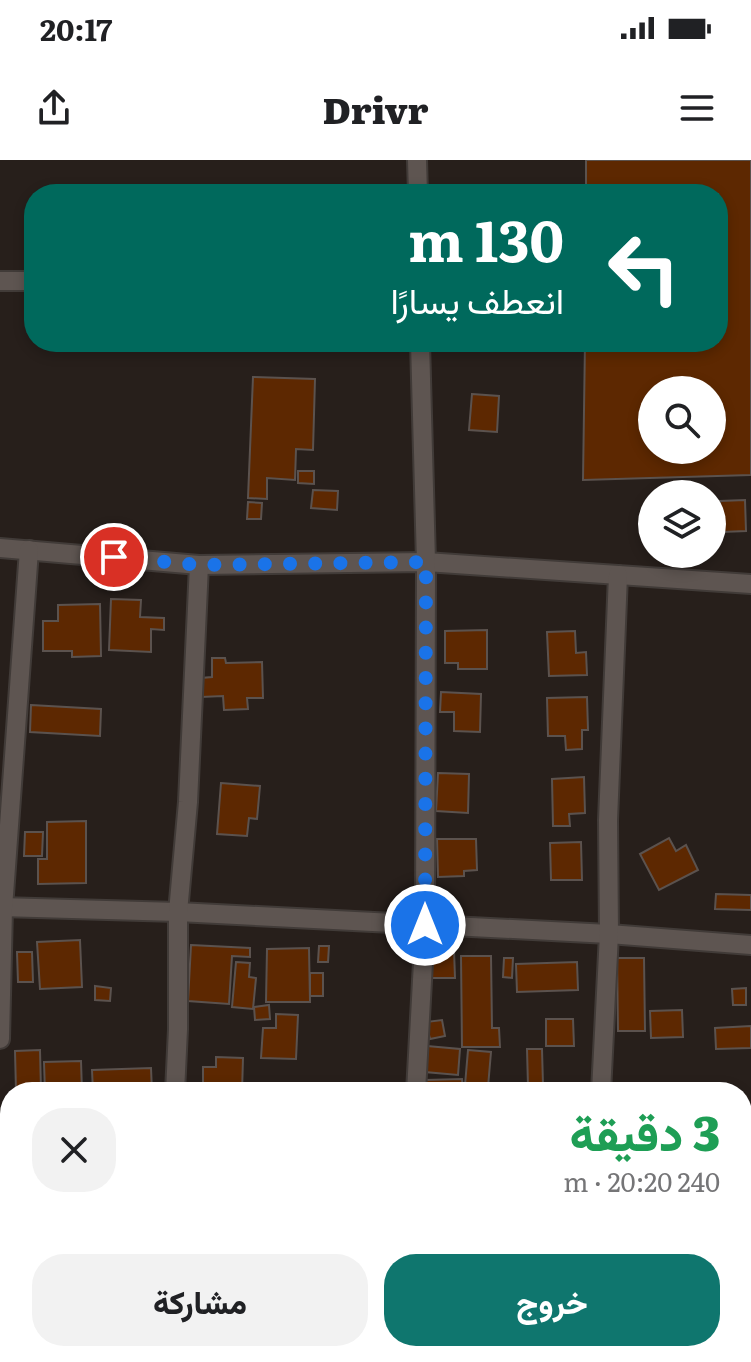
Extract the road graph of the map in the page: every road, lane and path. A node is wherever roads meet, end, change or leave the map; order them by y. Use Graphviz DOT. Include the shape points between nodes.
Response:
graph roads {
  1 [pos="417,160"];
  2 [pos="418,184"];
  3 [pos="0,281"];
  4 [pos="24,281"];
  5 [pos="420,352"];
  6 [pos="0,548"];
  7 [pos="29,550"];
  8 [pos="426,562"];
  9 [pos="199,565"];
  10 [pos="618,575"];
  11 [pos="751,584"];
  12 [pos="2,908"];
  13 [pos="178,912"];
  14 [pos="425,925"];
  15 [pos="609,934"];
  16 [pos="751,945"];
  17 [pos="0,1039"];
  18 [pos="175,1082"];
  19 [pos="417,1082"];
  20 [pos="602,1082"];
  1 -- 2 [label="street"];
  3 -- 4 [label="street"];
  5 -- 8 [label="street"];
  6 -- 7 [label="street"];
  7 -- 9 [label="street"];
  7 -- 12 [label="street"];
  8 -- 9 [label="street"];
  8 -- 10 [label="street"];
  8 -- 14 [label="street"];
  9 -- 13 [label="street"];
  10 -- 11 [label="street"];
  10 -- 15 [label="street"];
  12 -- 13 [label="street"];
  12 -- 17 [label="street"];
  13 -- 14 [label="street"];
  13 -- 18 [label="street"];
  14 -- 15 [label="street"];
  14 -- 19 [label="street"];
  15 -- 16 [label="street"];
  15 -- 20 [label="street"];
}
